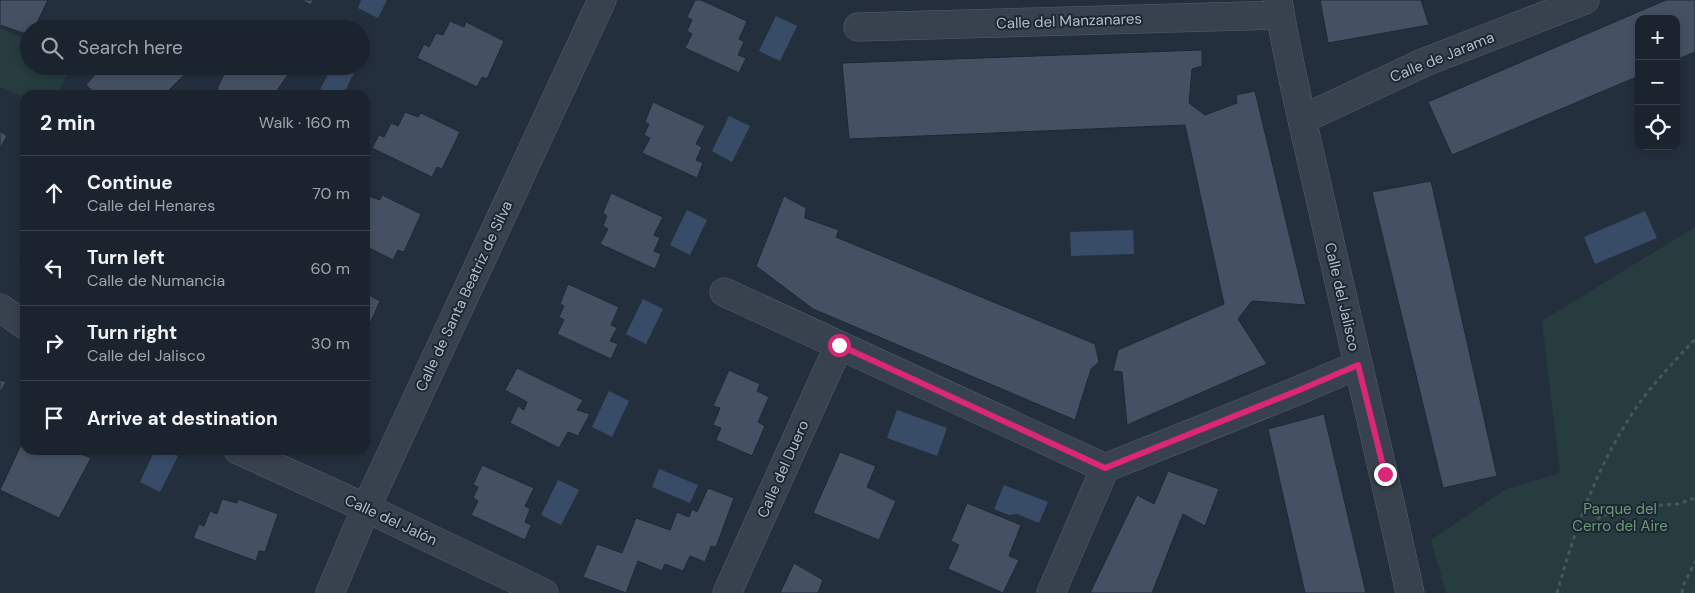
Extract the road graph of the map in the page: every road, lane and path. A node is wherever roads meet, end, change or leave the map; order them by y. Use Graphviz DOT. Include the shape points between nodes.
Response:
graph roads {
  1 [pos="602,0"];
  2 [pos="1585,0"];
  3 [pos="1279,8"];
  4 [pos="858,27"];
  5 [pos="1302,120"];
  6 [pos="724,292"];
  7 [pos="0,308"];
  8 [pos="20,322"];
  9 [pos="1695,339"];
  10 [pos="839,345"];
  11 [pos="1358,365"];
  12 [pos="249,455"];
  13 [pos="1105,468"];
  14 [pos="1695,498"];
  15 [pos="366,508"];
  16 [pos="1576,532"];
  17 [pos="1695,562"];
  18 [pos="330,593"];
  19 [pos="544,593"];
  20 [pos="727,593"];
  21 [pos="1051,593"];
  22 [pos="1410,593"];
  23 [pos="1557,593"];
  24 [pos="1682,593"];
  1 -- 15 [label="street, Calle de Santa Beatriz de Silva"];
  2 -- 5 [label="street, Calle de Jarama" via="1425,62"];
  3 -- 4 [label="street, Calle del Manzanares"];
  3 -- 5 [label="street, Calle del Jalisco"];
  5 -- 11 [label="street, Calle del Jalisco"];
  6 -- 10 [label="street"];
  7 -- 8 [label="street"];
  9 -- 16 [label="path" via="1636,407 1616,439 1592,488"];
  10 -- 13 [label="street"];
  10 -- 20 [label="street, Calle del Duero"];
  11 -- 13 [label="street"];
  11 -- 22 [label="street, Calle del Jalisco"];
  12 -- 15 [label="street, Calle del Jalón"];
  13 -- 21 [label="street"];
  14 -- 16 [label="path" via="1678,504 1635,507 1602,516"];
  15 -- 18 [label="street, Calle de Santa Beatriz de Silva"];
  15 -- 19 [label="street, Calle del Jalón"];
  16 -- 23 [label="path"];
  17 -- 24 [label="path"];
}
